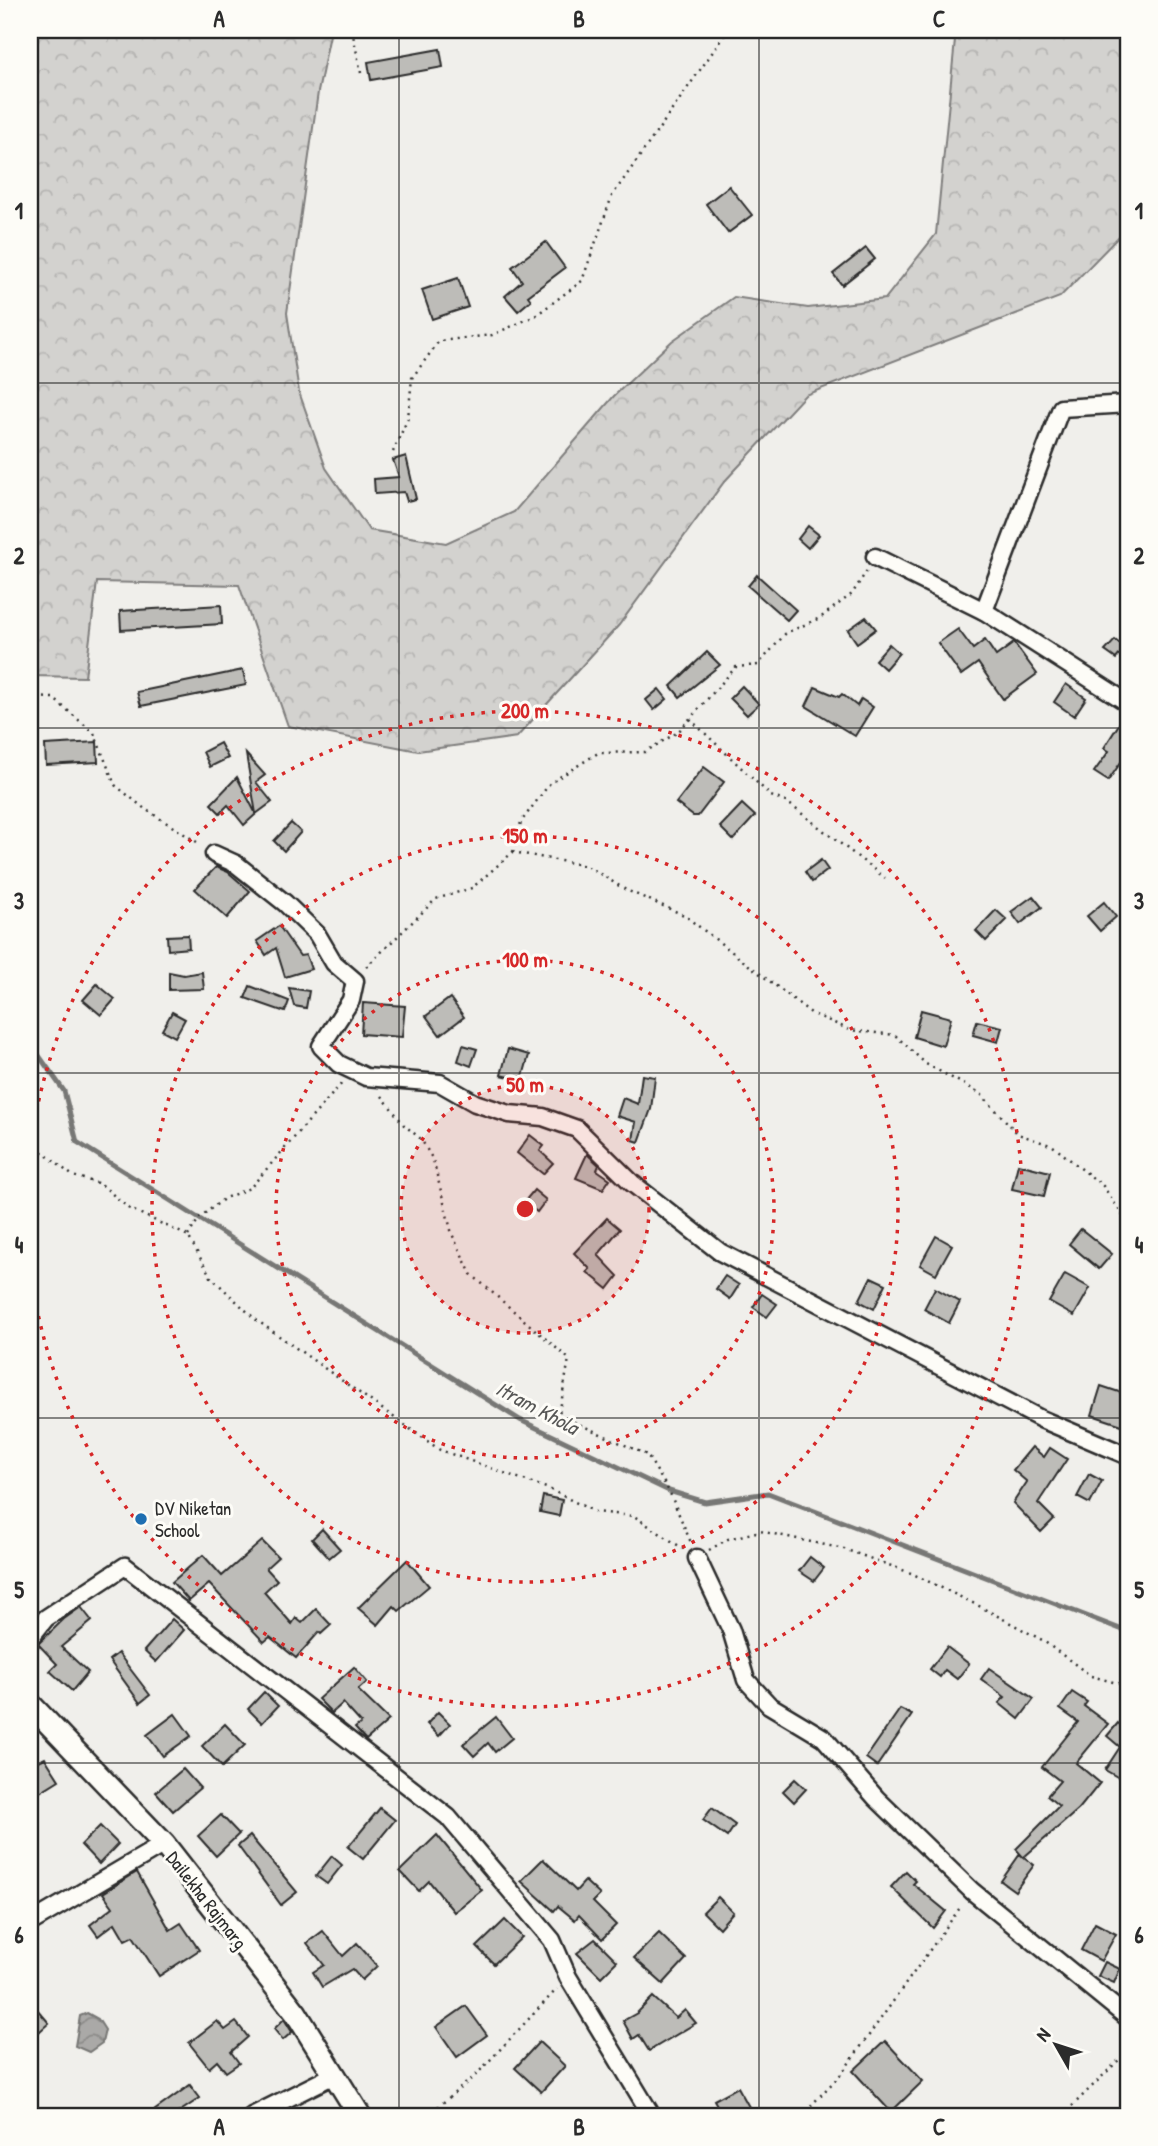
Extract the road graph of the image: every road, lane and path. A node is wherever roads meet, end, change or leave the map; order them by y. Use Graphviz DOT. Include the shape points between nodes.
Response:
graph roads {
  1 [pos="352,30"];
  2 [pos="728,30"];
  3 [pos="362,73"];
  4 [pos="1128,404"];
  5 [pos="393,452"];
  6 [pos="875,557"];
  7 [pos="984,611"];
  8 [pos="30,697"];
  9 [pos="1128,703"];
  10 [pos="690,719"];
  11 [pos="513,852"];
  12 [pos="214,854"];
  13 [pos="885,878"];
  14 [pos="355,981"];
  15 [pos="366,1077"];
  16 [pos="30,1134"];
  17 [pos="1128,1223"];
  18 [pos="188,1236"];
  19 [pos="1128,1456"];
  20 [pos="696,1558"];
  21 [pos="30,1638"];
  22 [pos="1128,1686"];
  23 [pos="30,1704"];
  24 [pos="164,1844"];
  25 [pos="972,1891"];
  26 [pos="30,1923"];
  27 [pos="568,1977"];
  28 [pos="1128,2018"];
  29 [pos="1128,2051"];
  30 [pos="336,2074"];
  31 [pos="252,2116"];
  32 [pos="360,2116"];
  33 [pos="427,2116"];
  34 [pos="652,2116"];
  35 [pos="801,2116"];
  36 [pos="1062,2116"];
  1 -- 3 [label="path"];
  2 -- 5 [label="path" via="612,196 582,281 536,316 492,335 439,341 412,378 408,418"];
  4 -- 7 [label="street" via="1061,408"];
  6 -- 7 [label="street"];
  6 -- 10 [label="path" via="852,594 820,618 786,633 758,665 737,667"];
  7 -- 9 [label="street"];
  8 -- 12 [label="path" via="53,698 94,733 116,785"];
  10 -- 11 [label="path" via="678,732 645,751 598,753 550,783 521,822"];
  10 -- 13 [label="path" via="771,796 788,803"];
  11 -- 14 [label="path" via="472,888 436,899"];
  11 -- 17 [label="path" via="587,866 626,890 684,915 811,1013 850,1030 895,1035 926,1064 981,1093 1018,1134 1053,1146 1102,1186"];
  12 -- 14 [label="street" via="236,864 285,903 317,934 334,963"];
  14 -- 15 [label="street" via="351,1000 321,1046 339,1064"];
  15 -- 18 [label="path" via="348,1076 250,1188 225,1198 200,1217"];
  15 -- 19 [label="street" via="440,1083 475,1103 577,1129 632,1183 720,1252 1041,1419"];
  15 -- 20 [label="path" via="421,1139 433,1160 452,1234 471,1274 569,1359 559,1415 647,1455 669,1491"];
  16 -- 18 [label="path" via="41,1151 73,1177 101,1184 128,1209"];
  18 -- 20 [label="path" via="211,1277 255,1320 440,1450 550,1489 595,1512 634,1516"];
  20 -- 22 [label="path" via="728,1539 760,1531 844,1549 911,1573 1042,1640 1091,1676"];
  20 -- 25 [label="street" via="731,1630 746,1680 769,1705 824,1738 876,1798"];
  21 -- 27 [label="street" via="46,1618 125,1566 448,1817 552,1940"];
  23 -- 24 [label="main road, Dailekha Rajmarg"];
  24 -- 26 [label="street"];
  24 -- 30 [label="main road, Dailekha Rajmarg" via="296,2013"];
  25 -- 28 [label="street"];
  25 -- 35 [label="path" via="842,2073"];
  27 -- 33 [label="path" via="476,2075"];
  27 -- 34 [label="street"];
  29 -- 36 [label="path"];
  30 -- 31 [label="street"];
  30 -- 32 [label="main road, Dailekha Rajmarg"];
}
